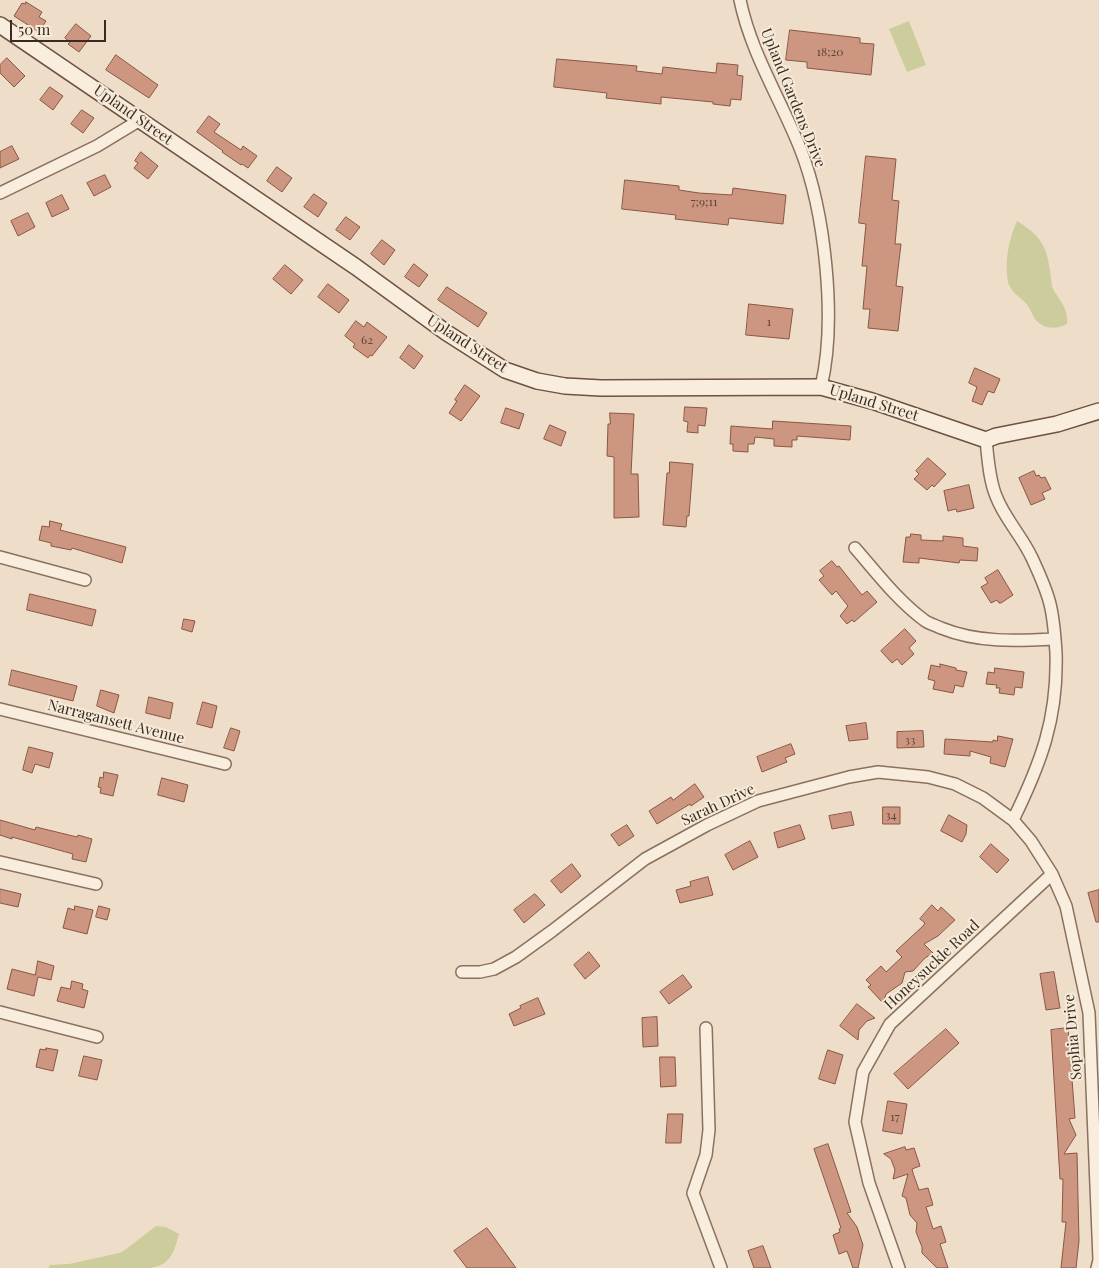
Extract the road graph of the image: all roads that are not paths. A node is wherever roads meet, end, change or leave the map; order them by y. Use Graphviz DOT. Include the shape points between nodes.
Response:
graph roads {
  1 [pos="740,0"];
  2 [pos="0,25"];
  3 [pos="140,120"];
  4 [pos="0,193"];
  5 [pos="821,387"];
  6 [pos="1099,411"];
  7 [pos="986,440"];
  8 [pos="855,548"];
  9 [pos="0,557"];
  10 [pos="85,580"];
  11 [pos="1055,639"];
  12 [pos="0,708"];
  13 [pos="225,764"];
  14 [pos="1013,820"];
  15 [pos="0,862"];
  16 [pos="1052,874"];
  17 [pos="96,884"];
  18 [pos="462,972"];
  19 [pos="0,1012"];
  20 [pos="706,1028"];
  21 [pos="97,1038"];
  22 [pos="721,1268"];
  23 [pos="899,1268"];
  24 [pos="1097,1268"];
  1 -- 5 [label="street, Upland Gardens Drive" via="758,59 800,149 814,196 827,286 827,340"];
  2 -- 3 [label="street, Upland Street"];
  3 -- 4 [label="street" via="97,146"];
  3 -- 5 [label="street, Upland Street" via="447,333 517,375 565,386 601,388"];
  5 -- 7 [label="street, Upland Street"];
  6 -- 7 [label="street"];
  7 -- 11 [label="street" via="996,496 1041,578 1050,605"];
  8 -- 11 [label="street" via="904,604 925,621 953,633 976,638 1010,641"];
  9 -- 10 [label="street"];
  11 -- 14 [label="street" via="1054,707 1031,783"];
  12 -- 13 [label="street, Narragansett Avenue"];
  14 -- 16 [label="street, Sophia Drive"];
  14 -- 18 [label="street, Sarah Drive" via="983,798 954,784 902,774 878,772 848,777 776,796 706,825 646,859 516,957 494,969"];
  15 -- 17 [label="street"];
  16 -- 23 [label="street, Honeysuckle Road" via="890,1024 863,1072 855,1122 869,1183"];
  16 -- 24 [label="street, Sophia Drive" via="1066,906 1089,1013"];
  19 -- 21 [label="street"];
  20 -- 22 [label="street" via="709,1130 706,1155 693,1193"];
}
